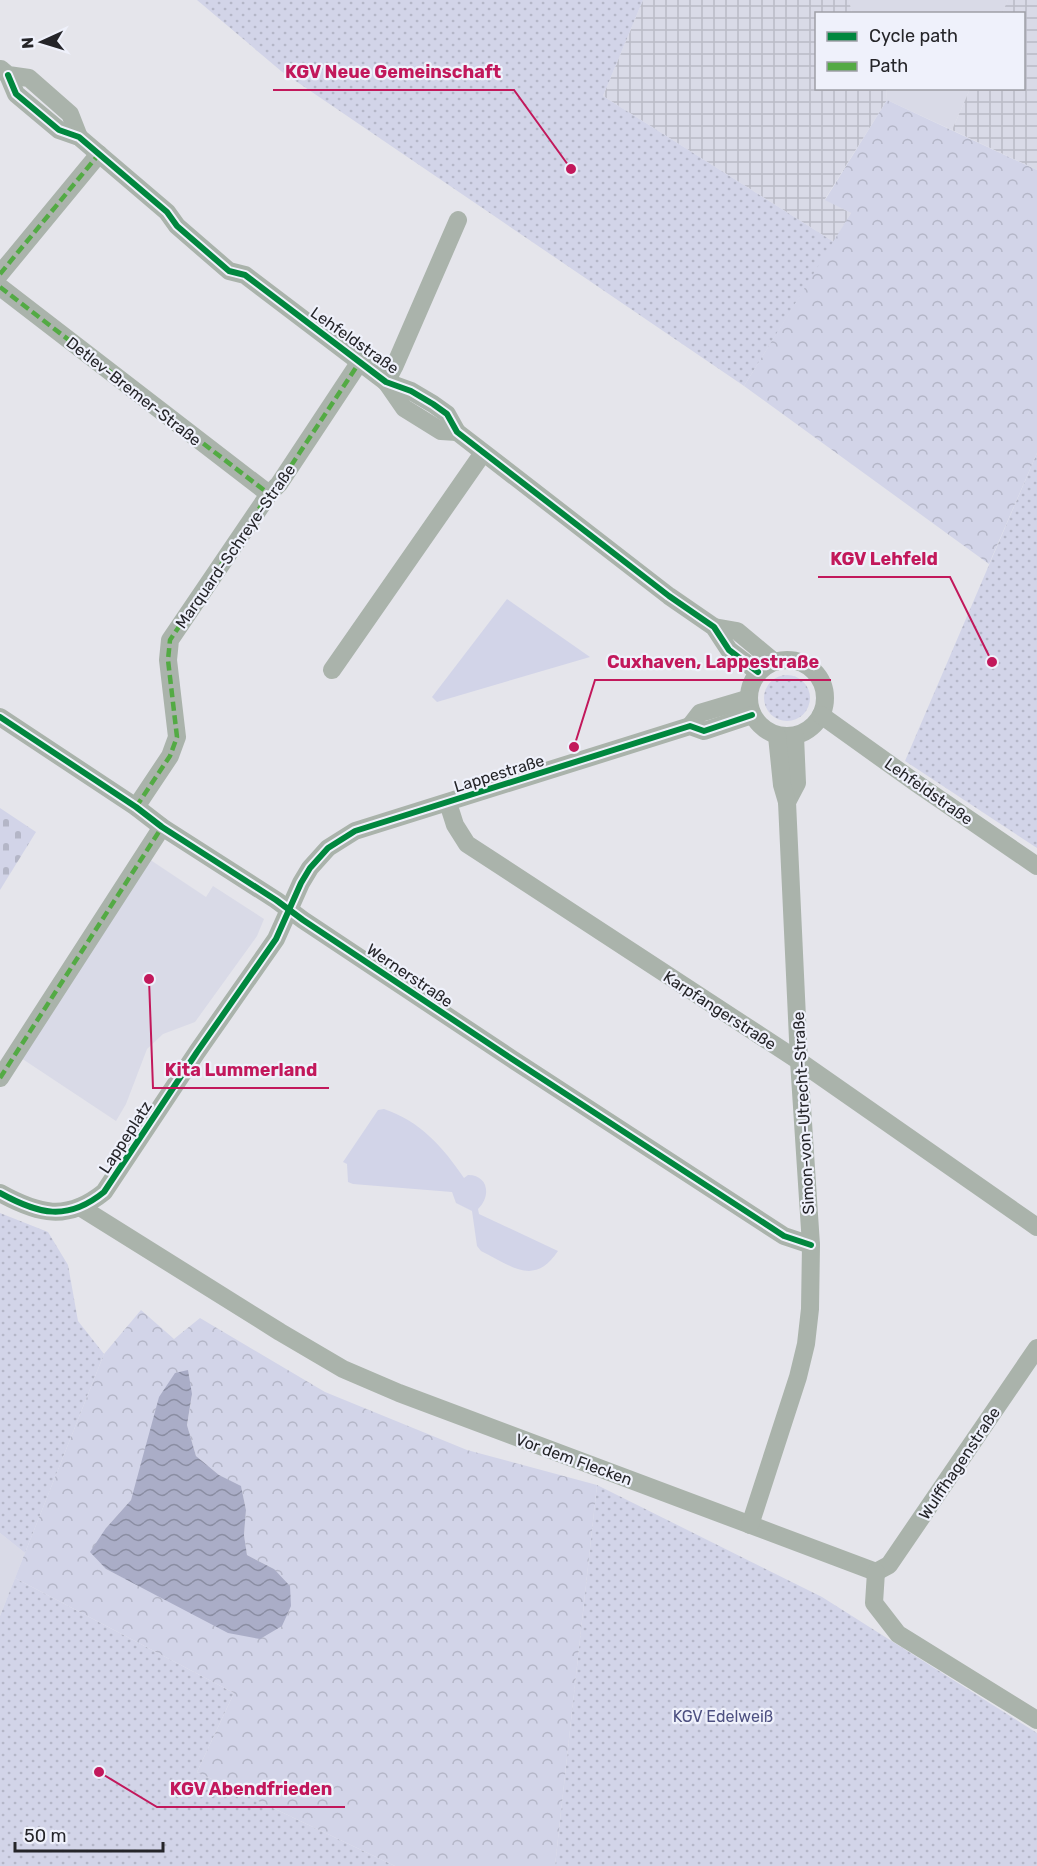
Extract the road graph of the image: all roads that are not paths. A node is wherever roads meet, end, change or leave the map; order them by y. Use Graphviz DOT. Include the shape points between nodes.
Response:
graph roads {
  1 [pos="4,71"];
  2 [pos="99,154"];
  3 [pos="458,220"];
  4 [pos="0,274"];
  5 [pos="0,287"];
  6 [pos="359,363"];
  7 [pos="386,382"];
  8 [pos="483,453"];
  9 [pos="269,494"];
  10 [pos="765,667"];
  11 [pos="332,670"];
  12 [pos="750,707"];
  13 [pos="821,715"];
  14 [pos="0,717"];
  15 [pos="777,736"];
  16 [pos="795,736"];
  17 [pos="788,802"];
  18 [pos="448,803"];
  19 [pos="136,807"];
  20 [pos="162,827"];
  21 [pos="1037,866"];
  22 [pos="290,911"];
  23 [pos="799,1061"];
  24 [pos="0,1078"];
  25 [pos="0,1193"];
  26 [pos="80,1207"];
  27 [pos="1037,1227"];
  28 [pos="811,1245"];
  29 [pos="1037,1348"];
  30 [pos="750,1525"];
  31 [pos="876,1572"];
  32 [pos="1037,1720"];
  1 -- 2 [label="street, Lehfeldstraße" via="29,78 70,114 79,137"];
  2 -- 4 [label="street"];
  2 -- 6 [label="street, Lehfeldstraße" via="229,271 245,275"];
  3 -- 7 [label="street, Lehfeldstraße"];
  5 -- 9 [label="street, Detlev-Bremer-Straße"];
  6 -- 7 [label="street, Lehfeldstraße"];
  6 -- 9 [label="street, Marquard-Schreye-Straße"];
  7 -- 8 [label="street, Lehfeldstraße" via="404,408 441,431 458,432"];
  8 -- 10 [label="street, Lehfeldstraße" via="669,596 714,627 737,631"];
  8 -- 11 [label="street"];
  9 -- 19 [label="street, Marquard-Schreye-Straße" via="171,639 168,660 177,737 170,756"];
  10 -- 12 [label="street" via="751,683"];
  10 -- 13 [label="street" via="795,660 808,666 824,688"];
  12 -- 15 [label="street" via="756,722"];
  12 -- 18 [label="street, Lappestraße" via="704,731 690,726"];
  13 -- 16 [label="street" via="815,724"];
  13 -- 21 [label="street, Lehfeldstraße"];
  14 -- 19 [label="street, Wernerstraße"];
  15 -- 16 [label="street"];
  15 -- 17 [label="street, Simon-von-Utrecht-Straße" via="782,785"];
  16 -- 17 [label="street, Simon-von-Utrecht-Straße" via="797,783"];
  17 -- 23 [label="street, Simon-von-Utrecht-Straße"];
  18 -- 22 [label="street, Lappestraße" via="355,831 339,840 310,868"];
  18 -- 23 [label="street, Karpfangerstraße" via="455,825 468,844"];
  19 -- 20 [label="street, Wernerstraße"];
  20 -- 22 [label="street, Wernerstraße"];
  20 -- 24 [label="street"];
  22 -- 26 [label="street, Lappeplatz" via="276,939 110,1185"];
  22 -- 28 [label="street, Wernerstraße" via="784,1236"];
  23 -- 27 [label="street, Karpfangerstraße"];
  23 -- 28 [label="street, Simon-von-Utrecht-Straße"];
  25 -- 26 [label="street, Lappeplatz" via="42,1211"];
  26 -- 30 [label="street, Vor dem Flecken" via="343,1369"];
  28 -- 30 [label="street, Simon-von-Utrecht-Straße" via="806,1344"];
  29 -- 31 [label="street, Wulffhagenstraße" via="889,1565"];
  30 -- 31 [label="street, Vor dem Flecken"];
  31 -- 32 [label="street" via="874,1604 898,1634"];
}
